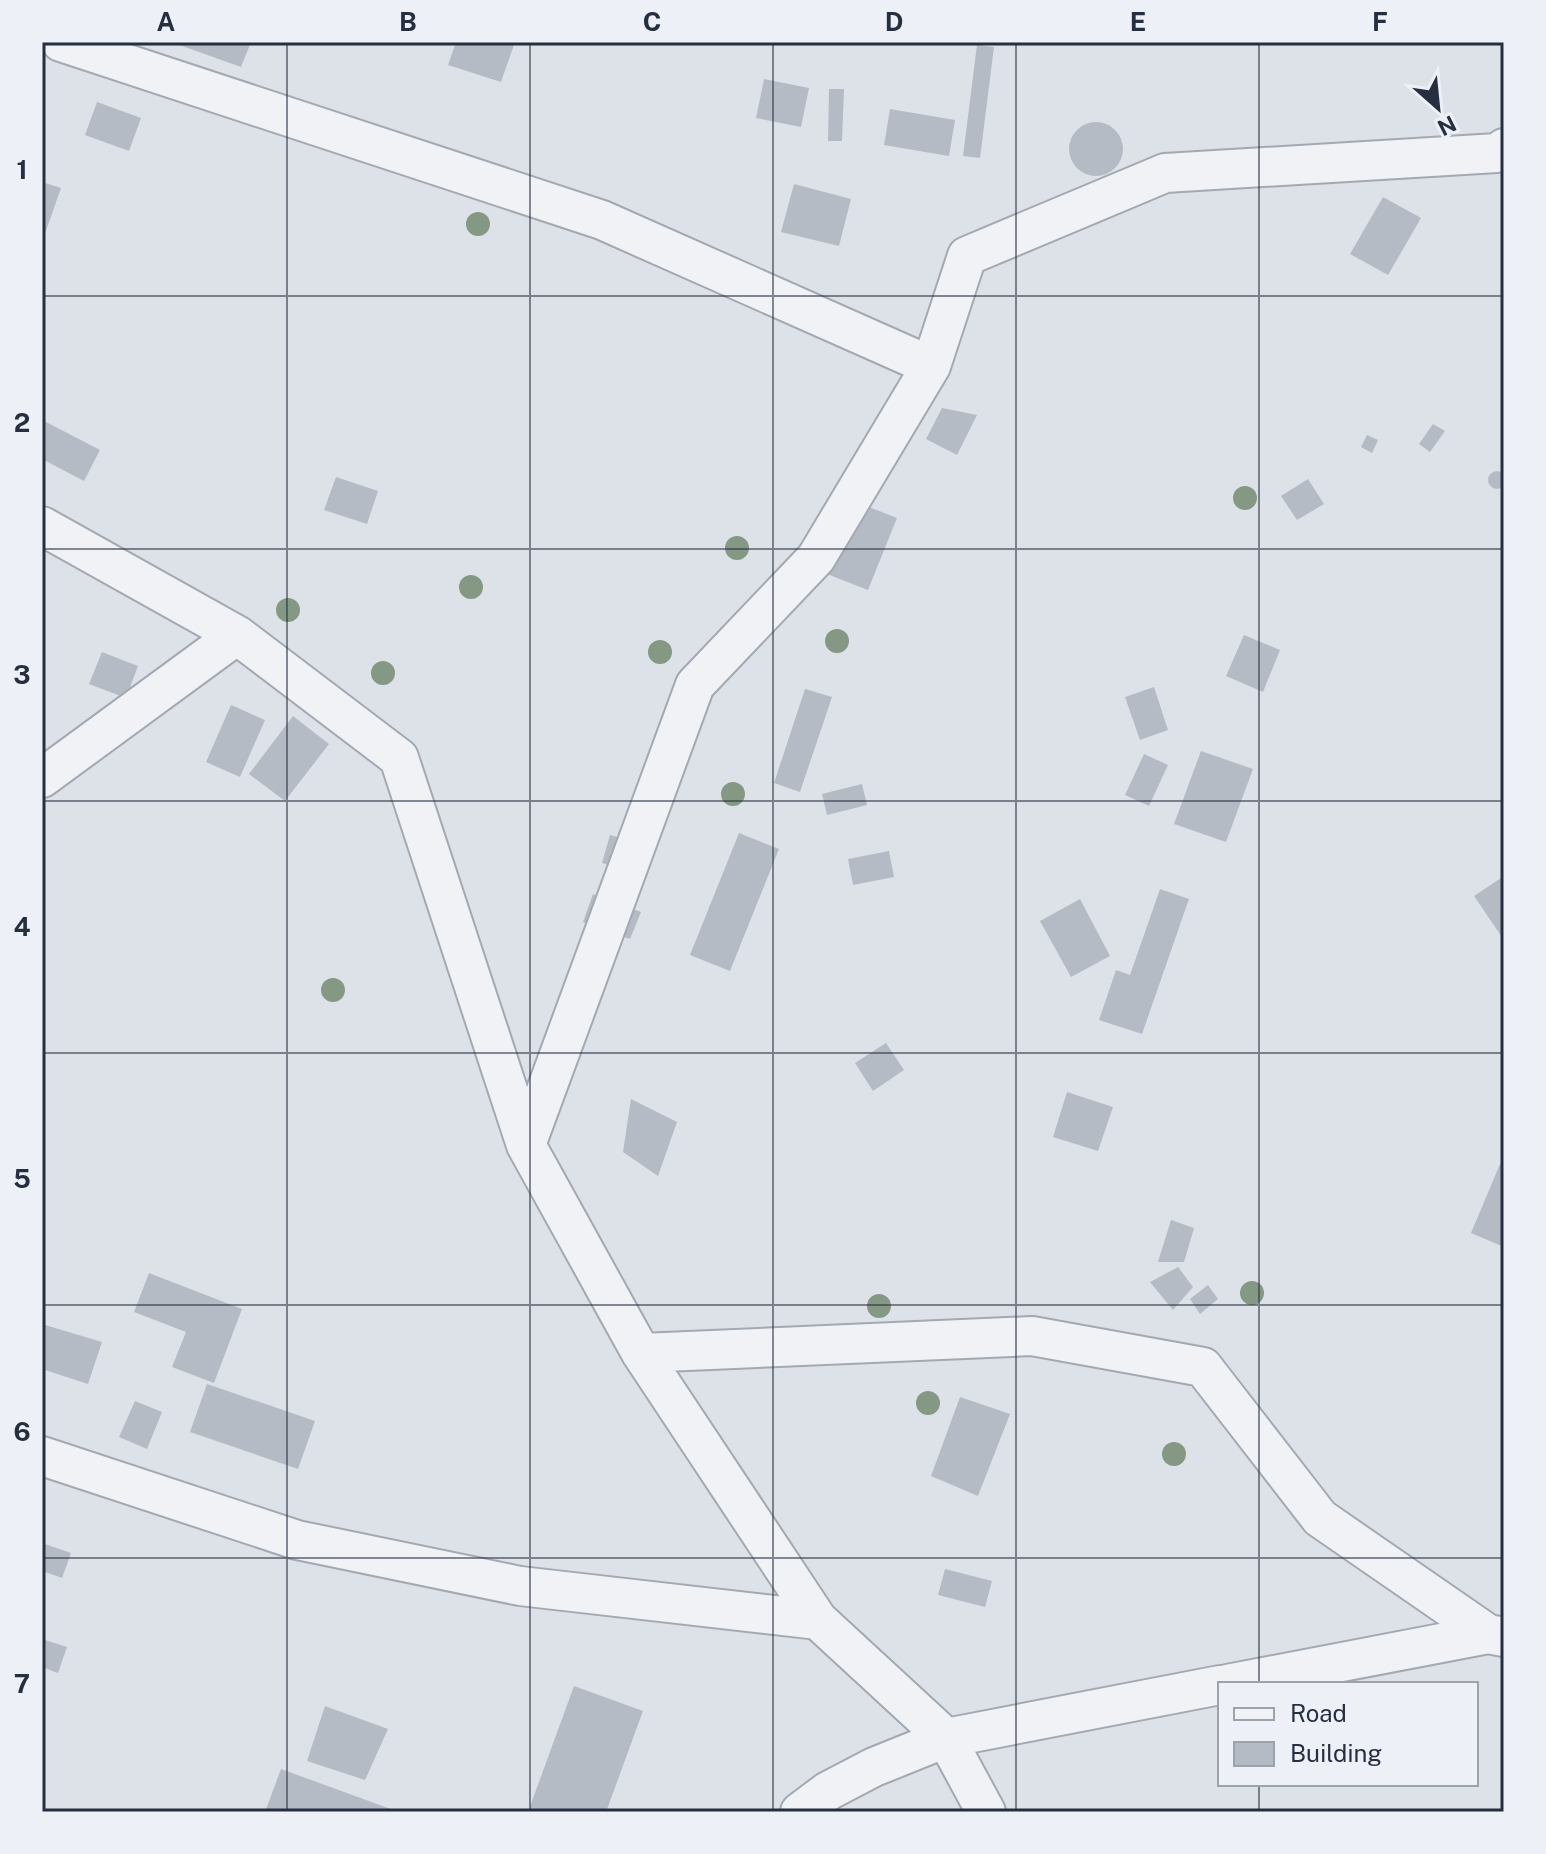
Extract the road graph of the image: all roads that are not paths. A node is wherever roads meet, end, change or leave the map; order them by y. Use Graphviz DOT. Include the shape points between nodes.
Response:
graph roads {
  1 [pos="61,42"];
  2 [pos="1504,148"];
  3 [pos="931,366"];
  4 [pos="42,526"];
  5 [pos="237,635"];
  6 [pos="42,778"];
  7 [pos="526,1145"];
  8 [pos="641,1353"];
  9 [pos="42,1456"];
  10 [pos="818,1620"];
  11 [pos="1496,1635"];
  12 [pos="1238,1682"];
  13 [pos="1218,1685"];
  14 [pos="946,1738"];
  15 [pos="800,1812"];
  16 [pos="986,1812"];
  1 -- 3 [label="street" via="602,220"];
  2 -- 3 [label="street" via="1497,153 1165,173 967,256"];
  3 -- 7 [label="street" via="816,558 695,685"];
  4 -- 5 [label="street"];
  5 -- 6 [label="street"];
  5 -- 7 [label="street" via="399,758"];
  7 -- 8 [label="street"];
  8 -- 10 [label="street"];
  8 -- 11 [label="street" via="1032,1336 1203,1367 1320,1518"];
  9 -- 10 [label="street" via="312,1543 520,1586"];
  10 -- 14 [label="street"];
  11 -- 12 [label="street"];
  13 -- 14 [label="street"];
  14 -- 15 [label="street" via="874,1767"];
  14 -- 16 [label="street"];
}
